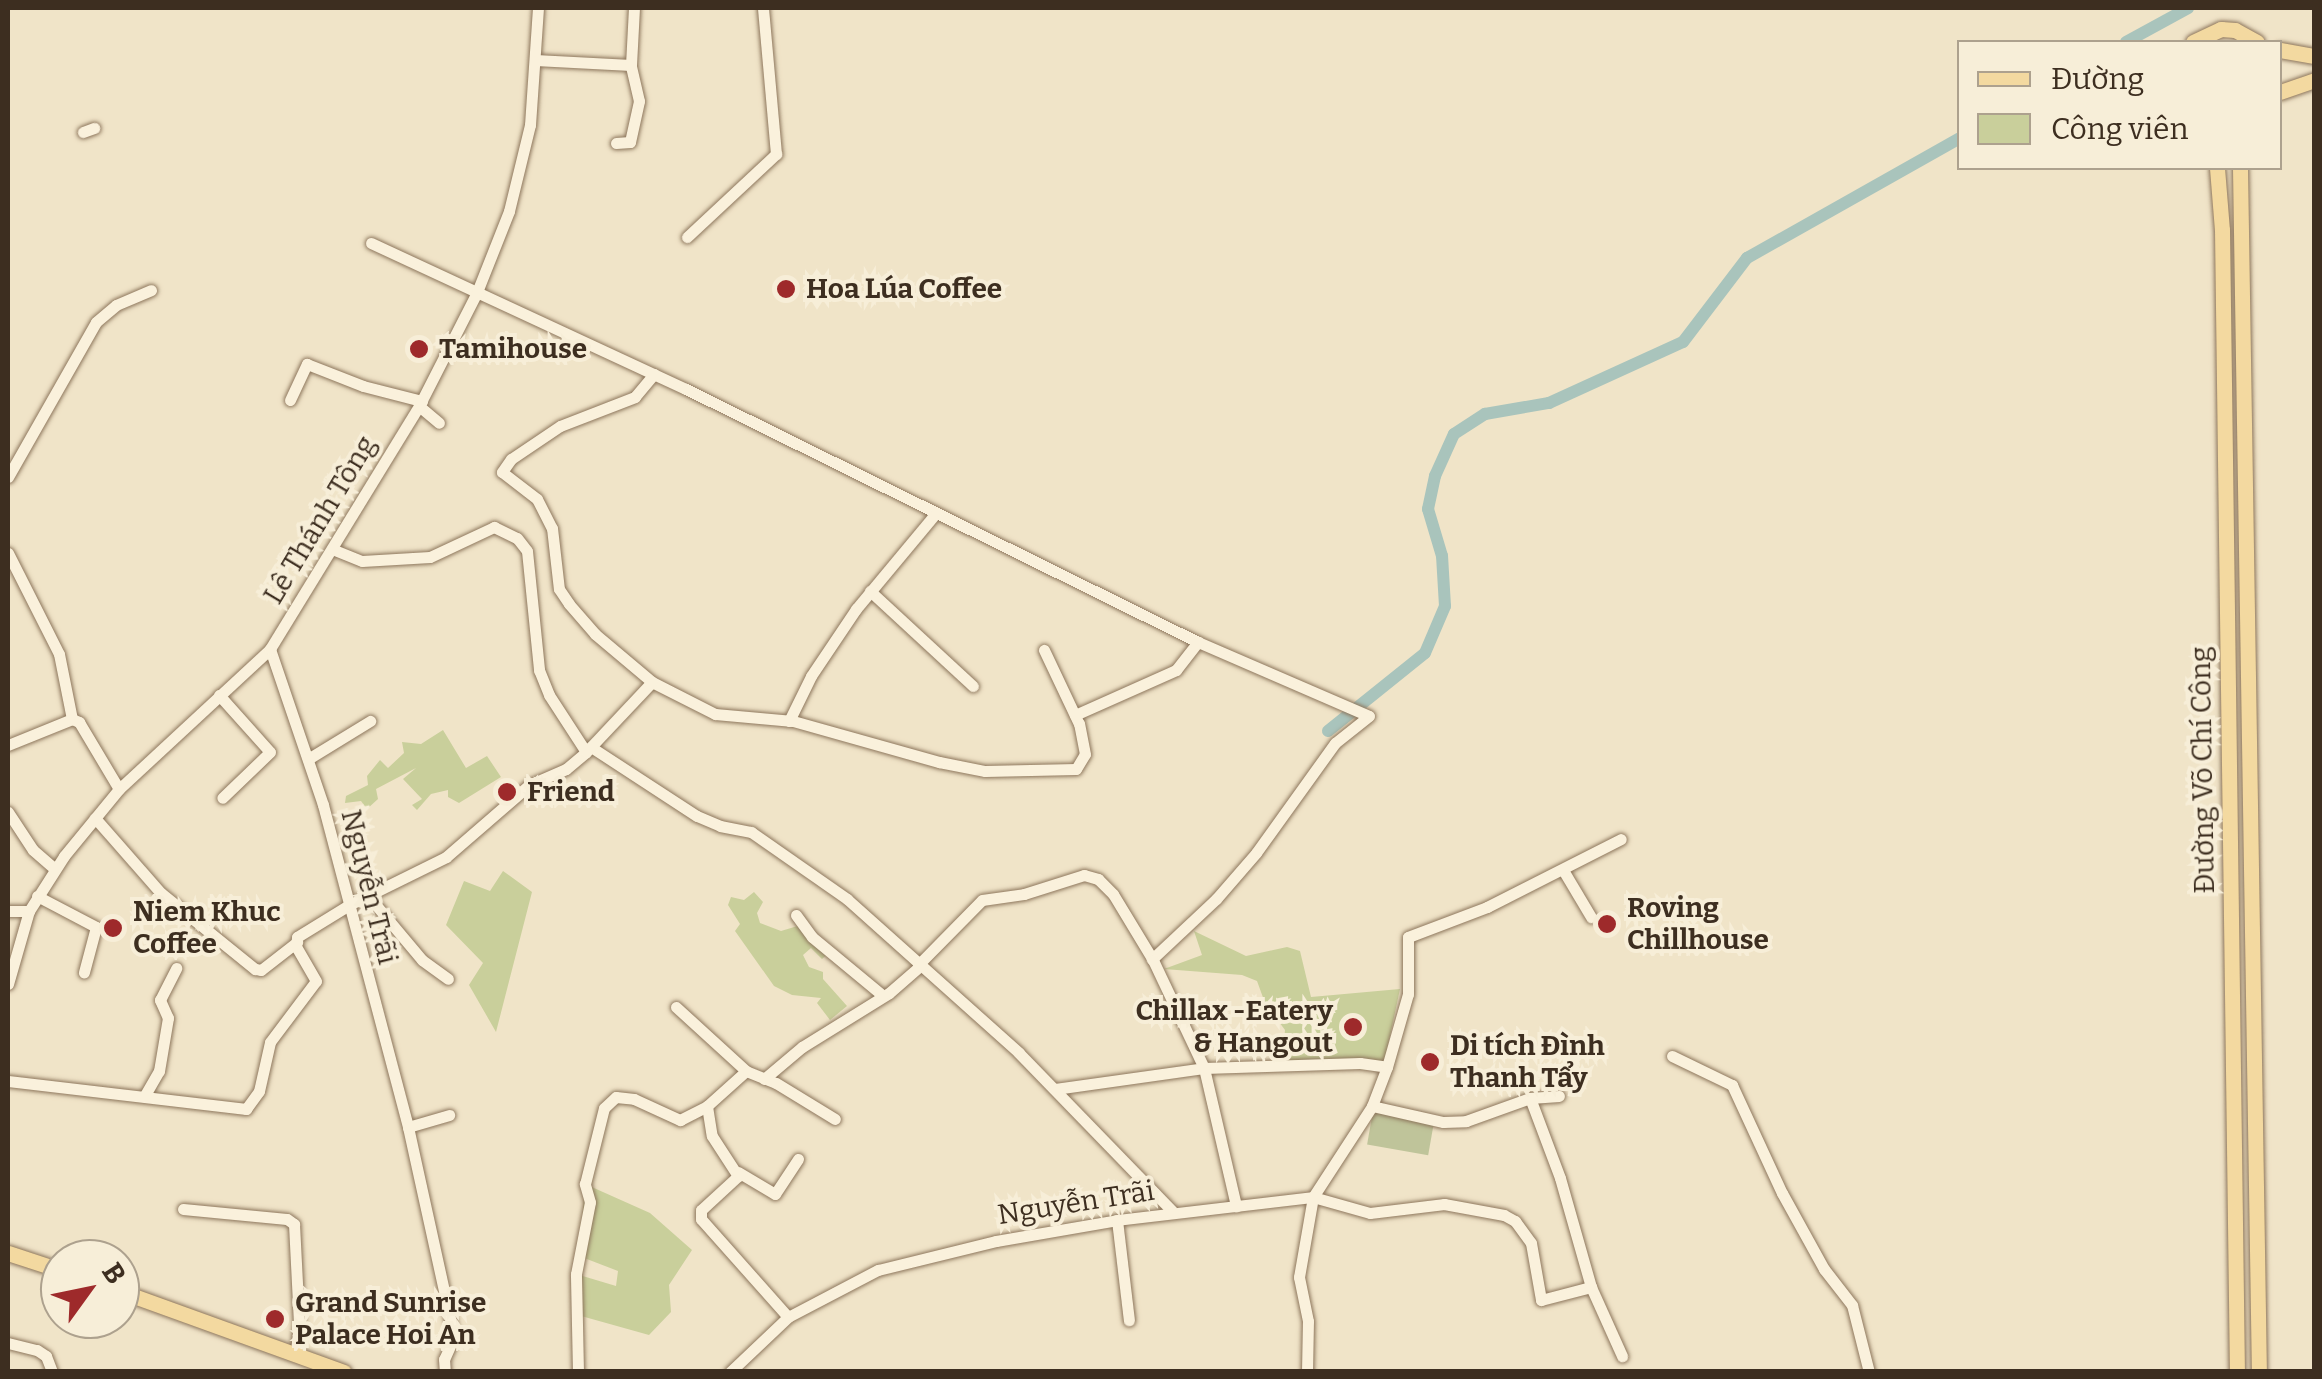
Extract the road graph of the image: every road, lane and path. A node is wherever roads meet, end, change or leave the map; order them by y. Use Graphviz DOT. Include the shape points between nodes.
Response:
graph roads {
  1 [pos="538,8"];
  2 [pos="634,8"];
  3 [pos="763,8"];
  4 [pos="2196,40"];
  5 [pos="2256,40"];
  6 [pos="2282,50"];
  7 [pos="2314,56"];
  8 [pos="535,60"];
  9 [pos="631,65"];
  10 [pos="2314,80"];
  11 [pos="2282,91"];
  12 [pos="616,143"];
  13 [pos="2217,170"];
  14 [pos="2240,170"];
  15 [pos="687,237"];
  16 [pos="371,243"];
  17 [pos="477,292"];
  18 [pos="144,293"];
  19 [pos="654,374"];
  20 [pos="290,400"];
  21 [pos="420,404"];
  22 [pos="438,423"];
  23 [pos="8,477"];
  24 [pos="936,513"];
  25 [pos="332,549"];
  26 [pos="8,553"];
  27 [pos="870,590"];
  28 [pos="1198,642"];
  29 [pos="270,649"];
  30 [pos="1044,650"];
  31 [pos="652,682"];
  32 [pos="973,686"];
  33 [pos="219,694"];
  34 [pos="1075,715"];
  35 [pos="72,719"];
  36 [pos="789,720"];
  37 [pos="370,721"];
  38 [pos="8,746"];
  39 [pos="589,750"];
  40 [pos="308,760"];
  41 [pos="119,789"];
  42 [pos="222,798"];
  43 [pos="8,812"];
  44 [pos="95,818"];
  45 [pos="1621,839"];
  46 [pos="56,869"];
  47 [pos="1564,870"];
  48 [pos="36,896"];
  49 [pos="370,898"];
  50 [pos="349,905"];
  51 [pos="8,911"];
  52 [pos="29,912"];
  53 [pos="796,915"];
  54 [pos="1591,917"];
  55 [pos="297,942"];
  56 [pos="1152,959"];
  57 [pos="919,966"];
  58 [pos="176,968"];
  59 [pos="84,972"];
  60 [pos="448,979"];
  61 [pos="8,984"];
  62 [pos="882,995"];
  63 [pos="676,1006"];
  64 [pos="1672,1056"];
  65 [pos="1387,1067"];
  66 [pos="1204,1068"];
  67 [pos="746,1071"];
  68 [pos="764,1078"];
  69 [pos="8,1081"];
  70 [pos="1054,1090"];
  71 [pos="144,1096"];
  72 [pos="1558,1096"];
  73 [pos="1530,1098"];
  74 [pos="706,1106"];
  75 [pos="1372,1106"];
  76 [pos="449,1115"];
  77 [pos="835,1119"];
  78 [pos="408,1126"];
  79 [pos="798,1159"];
  80 [pos="738,1172"];
  81 [pos="1313,1198"];
  82 [pos="1236,1206"];
  83 [pos="183,1209"];
  84 [pos="1172,1211"];
  85 [pos="1117,1220"];
  86 [pos="8,1253"];
  87 [pos="40,1263"];
  88 [pos="1590,1288"];
  89 [pos="140,1299"];
  90 [pos="788,1317"];
  91 [pos="1129,1320"];
  92 [pos="8,1343"];
  93 [pos="1622,1356"];
  94 [pos="303,1361"];
  95 [pos="52,1372"];
  96 [pos="344,1372"];
  97 [pos="445,1372"];
  98 [pos="578,1372"];
  99 [pos="730,1372"];
  100 [pos="1307,1372"];
  101 [pos="1868,1372"];
  102 [pos="2238,1372"];
  103 [pos="2259,1372"];
  1 -- 8 [label="street, Lê Thánh Tông"];
  2 -- 9 [label="street"];
  3 -- 15 [label="street" via="776,154"];
  4 -- 5 [label="main road" via="2221,29"];
  6 -- 7 [label="main road"];
  8 -- 9 [label="street"];
  8 -- 17 [label="street, Lê Thánh Tông" via="530,125 509,211"];
  9 -- 12 [label="street" via="638,101 634,131 630,142"];
  10 -- 11 [label="main road"];
  13 -- 102 [label="main road, Đường Võ Chí Công"];
  14 -- 103 [label="main road, Đường Võ Chí Công"];
  16 -- 17 [label="street"];
  17 -- 19 [label="street"];
  17 -- 21 [label="street, Lê Thánh Tông"];
  18 -- 23 [label="street" via="96,322"];
  19 -- 24 [label="street"];
  19 -- 31 [label="street" via="634,397 560,426 502,472 537,499 552,528 559,589 569,604"];
  20 -- 21 [label="street" via="307,364"];
  21 -- 22 [label="street"];
  21 -- 25 [label="street, Lê Thánh Tông"];
  24 -- 27 [label="street"];
  24 -- 28 [label="street"];
  25 -- 29 [label="street, Lê Thánh Tông"];
  25 -- 39 [label="street" via="362,560 430,556 494,527 517,538 528,551 540,670"];
  26 -- 35 [label="street" via="58,654"];
  27 -- 32 [label="street"];
  27 -- 36 [label="street" via="810,676"];
  28 -- 34 [label="street" via="1176,670"];
  28 -- 56 [label="street" via="1369,716 1335,743 1256,853"];
  29 -- 33 [label="street, Lê Thánh Tông"];
  29 -- 40 [label="street, Nguyễn Trãi"];
  30 -- 34 [label="street"];
  31 -- 36 [label="street" via="715,714"];
  31 -- 39 [label="street"];
  33 -- 41 [label="street, Lê Thánh Tông"];
  33 -- 42 [label="street" via="270,752"];
  34 -- 36 [label="street" via="1085,754 1076,769 1024,772 939,762"];
  35 -- 38 [label="street"];
  35 -- 41 [label="street"];
  37 -- 40 [label="street"];
  39 -- 49 [label="street" via="529,785 446,857"];
  39 -- 57 [label="street" via="697,816 751,832 847,899"];
  40 -- 50 [label="street, Nguyễn Trãi"];
  41 -- 44 [label="street, Lê Thánh Tông"];
  43 -- 46 [label="street" via="26,842"];
  44 -- 46 [label="street, Lê Thánh Tông"];
  44 -- 55 [label="street" via="161,894 255,968"];
  45 -- 47 [label="street"];
  46 -- 48 [label="street, Lê Thánh Tông"];
  47 -- 54 [label="street"];
  47 -- 65 [label="street" via="1408,937 1405,1013"];
  48 -- 52 [label="street, Lê Thánh Tông"];
  48 -- 59 [label="street" via="96,928"];
  49 -- 50 [label="street"];
  49 -- 60 [label="street" via="422,960"];
  50 -- 55 [label="street"];
  50 -- 78 [label="street, Nguyễn Trãi"];
  51 -- 52 [label="street"];
  52 -- 61 [label="street, Lê Thánh Tông"];
  53 -- 62 [label="street" via="812,937"];
  55 -- 71 [label="street" via="316,981 270,1042 254,1102 246,1109"];
  56 -- 57 [label="street" via="1112,894 1084,875 982,900"];
  56 -- 66 [label="street"];
  57 -- 62 [label="street"];
  57 -- 70 [label="street"];
  58 -- 71 [label="street" via="160,1000 168,1018 159,1070"];
  62 -- 68 [label="street"];
  63 -- 67 [label="street"];
  64 -- 101 [label="street" via="1732,1085 1782,1193 1852,1305"];
  65 -- 66 [label="street" via="1360,1062"];
  65 -- 75 [label="street"];
  66 -- 70 [label="street"];
  66 -- 82 [label="street"];
  67 -- 68 [label="street"];
  67 -- 74 [label="street"];
  68 -- 77 [label="street"];
  69 -- 71 [label="street"];
  70 -- 84 [label="street"];
  72 -- 73 [label="street"];
  73 -- 75 [label="street" via="1455,1122"];
  73 -- 88 [label="street"];
  74 -- 80 [label="street" via="712,1136"];
  74 -- 98 [label="street" via="680,1120 634,1099 616,1098 604,1108 585,1184 590,1202 576,1274"];
  75 -- 81 [label="street"];
  76 -- 78 [label="street"];
  78 -- 97 [label="street, Nguyễn Trãi" via="454,1337"];
  79 -- 80 [label="street" via="775,1194"];
  80 -- 90 [label="street" via="701,1210 701,1219"];
  81 -- 82 [label="street, Nguyễn Trãi"];
  81 -- 88 [label="street" via="1370,1214 1444,1204 1487,1210 1524,1231 1540,1300"];
  81 -- 100 [label="street" via="1299,1277 1308,1320"];
  82 -- 84 [label="street, Nguyễn Trãi"];
  83 -- 94 [label="street" via="294,1224"];
  84 -- 85 [label="street, Nguyễn Trãi"];
  85 -- 90 [label="street, Nguyễn Trãi" via="878,1270"];
  85 -- 91 [label="street"];
  86 -- 87 [label="main road"];
  88 -- 93 [label="street"];
  89 -- 94 [label="main road"];
  90 -- 99 [label="street, Nguyễn Trãi"];
  92 -- 95 [label="street" via="37,1350"];
  94 -- 96 [label="main road"];
}
